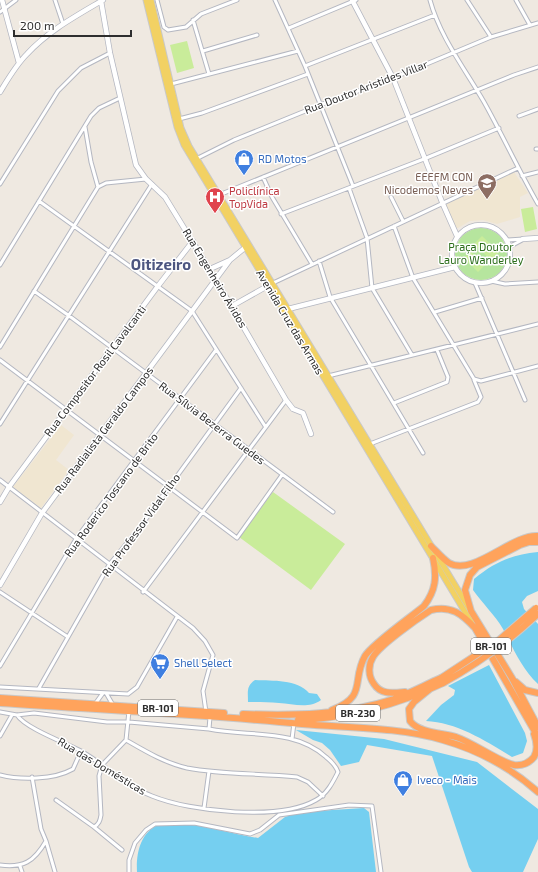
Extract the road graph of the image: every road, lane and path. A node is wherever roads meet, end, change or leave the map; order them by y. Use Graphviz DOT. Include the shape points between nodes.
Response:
graph roads {
  1 [pos="2,0"];
  2 [pos="16,0"];
  3 [pos="55,0"];
  4 [pos="146,0"];
  5 [pos="151,0"];
  6 [pos="157,0"];
  7 [pos="237,0"];
  8 [pos="275,0"];
  9 [pos="353,0"];
  10 [pos="430,0"];
  11 [pos="467,0"];
  12 [pos="516,0"];
  13 [pos="102,1"];
  14 [pos="95,2"];
  15 [pos="2,10"];
  16 [pos="435,15"];
  17 [pos="193,20"];
  18 [pos="538,23"];
  19 [pos="63,24"];
  20 [pos="530,25"];
  21 [pos="289,28"];
  22 [pos="257,35"];
  23 [pos="490,37"];
  24 [pos="373,39"];
  25 [pos="203,51"];
  26 [pos="298,51"];
  27 [pos="110,53"];
  28 [pos="454,53"];
  29 [pos="19,63"];
  30 [pos="305,66"];
  31 [pos="538,67"];
  32 [pos="209,74"];
  33 [pos="308,74"];
  34 [pos="392,78"];
  35 [pos="171,84"];
  36 [pos="477,90"];
  37 [pos="0,92"];
  38 [pos="120,98"];
  39 [pos="320,105"];
  40 [pos="538,110"];
  41 [pos="519,116"];
  42 [pos="179,118"];
  43 [pos="407,118"];
  44 [pos="85,127"];
  45 [pos="499,128"];
  46 [pos="336,147"];
  47 [pos="196,158"];
  48 [pos="424,160"];
  49 [pos="518,168"];
  50 [pos="538,172"];
  51 [pos="522,176"];
  52 [pos="263,177"];
  53 [pos="146,179"];
  54 [pos="0,184"];
  55 [pos="152,184"];
  56 [pos="98,187"];
  57 [pos="351,187"];
  58 [pos="219,195"];
  59 [pos="391,197"];
  60 [pos="39,201"];
  61 [pos="442,202"];
  62 [pos="538,204"];
  63 [pos="281,214"];
  64 [pos="402,221"];
  65 [pos="75,226"];
  66 [pos="394,226"];
  67 [pos="457,236"];
  68 [pos="367,238"];
  69 [pos="538,238"];
  70 [pos="523,239"];
  71 [pos="507,240"];
  72 [pos="194,241"];
  73 [pos="247,246"];
  74 [pos="509,247"];
  75 [pos="109,250"];
  76 [pos="230,260"];
  77 [pos="319,261"];
  78 [pos="312,264"];
  79 [pos="0,265"];
  80 [pos="455,268"];
  81 [pos="210,269"];
  82 [pos="413,278"];
  83 [pos="216,280"];
  84 [pos="491,281"];
  85 [pos="538,282"];
  86 [pos="475,283"];
  87 [pos="270,284"];
  88 [pos="158,286"];
  89 [pos="372,288"];
  90 [pos="34,291"];
  91 [pos="330,297"];
  92 [pos="482,298"];
  93 [pos="232,306"];
  94 [pos="288,309"];
  95 [pos="192,311"];
  96 [pos="435,312"];
  97 [pos="68,315"];
  98 [pos="538,324"];
  99 [pos="497,334"];
  100 [pos="454,345"];
  101 [pos="0,347"];
  102 [pos="113,349"];
  103 [pos="216,350"];
  104 [pos="437,350"];
  105 [pos="412,355"];
  106 [pos="0,360"];
  107 [pos="371,364"];
  108 [pos="538,366"];
  109 [pos="513,372"];
  110 [pos="146,374"];
  111 [pos="328,376"];
  112 [pos="474,379"];
  113 [pos="27,381"];
  114 [pos="241,388"];
  115 [pos="180,399"];
  116 [pos="286,400"];
  117 [pos="525,400"];
  118 [pos="394,403"];
  119 [pos="66,410"];
  120 [pos="0,424"];
  121 [pos="213,425"];
  122 [pos="265,426"];
  123 [pos="410,429"];
  124 [pos="312,434"];
  125 [pos="100,436"];
  126 [pos="370,444"];
  127 [pos="248,450"];
  128 [pos="423,453"];
  129 [pos="135,461"];
  130 [pos="282,475"];
  131 [pos="0,480"];
  132 [pos="169,486"];
  133 [pos="9,487"];
  134 [pos="0,502"];
  135 [pos="202,512"];
  136 [pos="333,512"];
  137 [pos="42,513"];
  138 [pos="538,536"];
  139 [pos="76,539"];
  140 [pos="538,542"];
  141 [pos="431,546"];
  142 [pos="433,558"];
  143 [pos="109,565"];
  144 [pos="0,585"];
  145 [pos="0,592"];
  146 [pos="143,592"];
  147 [pos="537,609"];
  148 [pos="471,611"];
  149 [pos="33,613"];
  150 [pos="177,618"];
  151 [pos="475,628"];
  152 [pos="68,637"];
  153 [pos="0,666"];
  154 [pos="512,678"];
  155 [pos="442,680"];
  156 [pos="0,687"];
  157 [pos="39,688"];
  158 [pos="430,690"];
  159 [pos="414,691"];
  160 [pos="104,693"];
  161 [pos="538,693"];
  162 [pos="0,698"];
  163 [pos="0,703"];
  164 [pos="95,704"];
  165 [pos="113,705"];
  166 [pos="49,706"];
  167 [pos="129,711"];
  168 [pos="0,712"];
  169 [pos="48,714"];
  170 [pos="208,714"];
  171 [pos="316,714"];
  172 [pos="12,715"];
  173 [pos="17,715"];
  174 [pos="282,721"];
  175 [pos="129,722"];
  176 [pos="294,722"];
  177 [pos="530,723"];
  178 [pos="538,727"];
  179 [pos="209,729"];
  180 [pos="0,736"];
  181 [pos="538,737"];
  182 [pos="292,739"];
  183 [pos="126,740"];
  184 [pos="81,751"];
  185 [pos="102,765"];
  186 [pos="209,771"];
  187 [pos="0,775"];
  188 [pos="32,778"];
  189 [pos="538,792"];
  190 [pos="323,796"];
  191 [pos="56,800"];
  192 [pos="204,808"];
  193 [pos="94,827"];
  194 [pos="46,841"];
  195 [pos="122,850"];
  196 [pos="0,865"];
  197 [pos="20,866"];
  198 [pos="22,872"];
  199 [pos="55,872"];
  200 [pos="130,872"];
  201 [pos="381,872"];
  1 -- 15 [label="street"];
  2 -- 15 [label="street"];
  3 -- 19 [label="street"];
  4 -- 73 [label="main road, Avenida Cruz das Armas" via="180,136 189,155"];
  5 -- 35 [label="main road, Avenida Cruz das Armas"];
  6 -- 17 [label="street" via="166,30 183,29"];
  7 -- 17 [label="street" via="201,14"];
  8 -- 21 [label="street"];
  9 -- 21 [label="street"];
  9 -- 24 [label="street"];
  10 -- 16 [label="street"];
  11 -- 23 [label="street"];
  12 -- 20 [label="street"];
  13 -- 14 [label="street"];
  13 -- 27 [label="street, Rua Engenheiro Ávidos"];
  14 -- 19 [label="street"];
  15 -- 29 [label="street"];
  16 -- 24 [label="street"];
  16 -- 28 [label="street"];
  17 -- 25 [label="street"];
  18 -- 20 [label="street, Rua Doutor Aristides Villar"];
  19 -- 29 [label="street" via="36,44"];
  20 -- 23 [label="street, Rua Doutor Aristides Villar"];
  21 -- 26 [label="street"];
  22 -- 25 [label="street"];
  23 -- 28 [label="street, Rua Doutor Aristides Villar"];
  24 -- 30 [label="street"];
  24 -- 34 [label="street"];
  25 -- 32 [label="street"];
  26 -- 30 [label="street"];
  26 -- 32 [label="street"];
  27 -- 38 [label="street, Rua Engenheiro Ávidos"];
  27 -- 54 [label="street" via="81,68 58,91"];
  28 -- 34 [label="street, Rua Doutor Aristides Villar"];
  28 -- 36 [label="street"];
  29 -- 37 [label="street"];
  30 -- 33 [label="street"];
  31 -- 36 [label="street"];
  32 -- 35 [label="street"];
  33 -- 39 [label="street"];
  33 -- 42 [label="street" via="202,113"];
  34 -- 39 [label="street, Rua Doutor Aristides Villar"];
  34 -- 43 [label="street"];
  35 -- 42 [label="main road, Avenida Cruz das Armas"];
  36 -- 43 [label="street"];
  36 -- 45 [label="street"];
  38 -- 44 [label="street" via="99,108"];
  38 -- 53 [label="street, Rua Engenheiro Ávidos" via="133,157"];
  39 -- 46 [label="street"];
  39 -- 47 [label="street, Rua Doutor Aristides Villar"];
  40 -- 41 [label="street"];
  42 -- 47 [label="main road, Avenida Cruz das Armas"];
  43 -- 46 [label="street"];
  43 -- 48 [label="street"];
  44 -- 56 [label="street"];
  44 -- 60 [label="street"];
  45 -- 48 [label="street"];
  45 -- 49 [label="street"];
  46 -- 52 [label="street"];
  46 -- 57 [label="street"];
  47 -- 58 [label="main road, Avenida Cruz das Armas"];
  48 -- 57 [label="street"];
  48 -- 61 [label="street"];
  49 -- 51 [label="street"];
  49 -- 61 [label="street"];
  50 -- 51 [label="street"];
  51 -- 62 [label="street"];
  52 -- 58 [label="street"];
  52 -- 63 [label="street"];
  53 -- 55 [label="street, Rua Engenheiro Ávidos"];
  53 -- 56 [label="street" via="106,183"];
  55 -- 72 [label="street, Rua Engenheiro Ávidos" via="165,197"];
  55 -- 75 [label="street"];
  56 -- 65 [label="street"];
  57 -- 63 [label="street"];
  57 -- 68 [label="street"];
  58 -- 73 [label="main road, Avenida Cruz das Armas"];
  59 -- 64 [label="street"];
  60 -- 65 [label="street"];
  60 -- 79 [label="street"];
  61 -- 64 [label="street"];
  61 -- 67 [label="street"];
  63 -- 78 [label="street"];
  64 -- 66 [label="street"];
  65 -- 75 [label="street"];
  65 -- 90 [label="street"];
  66 -- 68 [label="street"];
  66 -- 82 [label="street"];
  67 -- 71 [label="street" via="472,226 482,225 501,232"];
  67 -- 80 [label="street" via="452,252"];
  68 -- 77 [label="street"];
  68 -- 89 [label="street"];
  69 -- 70 [label="street"];
  70 -- 71 [label="street"];
  70 -- 74 [label="street"];
  71 -- 74 [label="street"];
  72 -- 81 [label="street, Rua Engenheiro Ávidos"];
  72 -- 88 [label="street, Rua Compositor Rosil Cavalcanti"];
  73 -- 76 [label="street"];
  73 -- 87 [label="main road, Avenida Cruz das Armas"];
  74 -- 84 [label="street" via="510,259 506,269"];
  75 -- 88 [label="street"];
  75 -- 97 [label="street"];
  76 -- 81 [label="street"];
  76 -- 83 [label="street, Rua Radialista Geraldo Campos"];
  77 -- 78 [label="street"];
  77 -- 91 [label="street"];
  78 -- 87 [label="street"];
  80 -- 82 [label="street"];
  80 -- 86 [label="street" via="463,277"];
  81 -- 83 [label="street, Rua Engenheiro Ávidos"];
  82 -- 89 [label="street"];
  82 -- 96 [label="street"];
  83 -- 93 [label="street, Rua Engenheiro Ávidos"];
  83 -- 95 [label="street, Rua Radialista Geraldo Campos"];
  84 -- 85 [label="street" via="505,284"];
  84 -- 86 [label="street"];
  86 -- 92 [label="street"];
  87 -- 93 [label="street"];
  87 -- 94 [label="main road, Avenida Cruz das Armas"];
  87 -- 142 [label="main road, Avenida Cruz das Armas"];
  88 -- 95 [label="street"];
  88 -- 102 [label="street, Rua Compositor Rosil Cavalcanti"];
  89 -- 91 [label="street"];
  89 -- 105 [label="street"];
  90 -- 97 [label="street, Rua Sílvia Bezerra Guedes"];
  90 -- 101 [label="street"];
  91 -- 94 [label="street"];
  91 -- 107 [label="street"];
  92 -- 96 [label="street"];
  92 -- 99 [label="street"];
  93 -- 116 [label="street, Rua Engenheiro Ávidos"];
  94 -- 111 [label="main road, Avenida Cruz das Armas"];
  95 -- 103 [label="street"];
  95 -- 110 [label="street, Rua Radialista Geraldo Campos"];
  96 -- 100 [label="street"];
  97 -- 102 [label="street, Rua Sílvia Bezerra Guedes"];
  97 -- 113 [label="street"];
  98 -- 99 [label="street"];
  99 -- 100 [label="street"];
  99 -- 109 [label="street"];
  100 -- 104 [label="street"];
  100 -- 112 [label="street"];
  102 -- 110 [label="street, Rua Sílvia Bezerra Guedes"];
  102 -- 119 [label="street, Rua Compositor Rosil Cavalcanti"];
  103 -- 114 [label="street"];
  103 -- 115 [label="street, Rua Roderico Toscano de Brito"];
  104 -- 105 [label="street"];
  104 -- 118 [label="street" via="448,377 447,382"];
  105 -- 107 [label="street"];
  106 -- 113 [label="street"];
  107 -- 111 [label="street"];
  107 -- 118 [label="street"];
  108 -- 109 [label="street"];
  109 -- 112 [label="street" via="481,381"];
  109 -- 117 [label="street"];
  110 -- 115 [label="street, Rua Sílvia Bezerra Guedes"];
  110 -- 125 [label="street, Rua Radialista Geraldo Campos"];
  111 -- 126 [label="main road, Avenida Cruz das Armas"];
  112 -- 123 [label="street" via="480,400"];
  113 -- 119 [label="street"];
  113 -- 120 [label="street"];
  114 -- 121 [label="street, Rua Professor Vidal Filho"];
  114 -- 122 [label="street"];
  115 -- 121 [label="street, Rua Sílvia Bezerra Guedes"];
  115 -- 129 [label="street, Rua Roderico Toscano de Brito"];
  116 -- 122 [label="street"];
  116 -- 124 [label="street, Rua Engenheiro Ávidos" via="293,409 303,413"];
  118 -- 123 [label="street"];
  119 -- 125 [label="street"];
  119 -- 133 [label="street, Rua Compositor Rosil Cavalcanti"];
  121 -- 127 [label="street, Rua Sílvia Bezerra Guedes"];
  121 -- 132 [label="street, Rua Professor Vidal Filho"];
  122 -- 127 [label="street"];
  123 -- 126 [label="street"];
  123 -- 128 [label="street"];
  125 -- 129 [label="street"];
  125 -- 137 [label="street, Rua Radialista Geraldo Campos"];
  126 -- 141 [label="main road, Avenida Cruz das Armas"];
  127 -- 130 [label="street, Rua Sílvia Bezerra Guedes"];
  127 -- 135 [label="street"];
  129 -- 132 [label="street"];
  129 -- 139 [label="street, Rua Roderico Toscano de Brito"];
  130 -- 135 [label="street" via="237,538"];
  130 -- 136 [label="street, Rua Sílvia Bezerra Guedes"];
  131 -- 133 [label="street"];
  132 -- 135 [label="street"];
  132 -- 143 [label="street, Rua Professor Vidal Filho"];
  133 -- 134 [label="street, Rua Compositor Rosil Cavalcanti"];
  133 -- 137 [label="street"];
  135 -- 146 [label="street"];
  137 -- 139 [label="street"];
  137 -- 144 [label="street, Rua Radialista Geraldo Campos"];
  138 -- 141 [label="highway" via="524,538 475,562 460,566 450,563"];
  139 -- 143 [label="street"];
  139 -- 149 [label="street, Rua Roderico Toscano de Brito"];
  140 -- 148 [label="highway, BR-101" via="520,545 473,571 467,580 466,590"];
  141 -- 148 [label="main road, Avenida Cruz das Armas"];
  142 -- 151 [label="main road, Avenida Cruz das Armas"];
  142 -- 171 [label="highway" via="436,580 434,590 424,606 367,653 358,686 350,700"];
  143 -- 146 [label="street"];
  143 -- 152 [label="street, Rua Professor Vidal Filho"];
  145 -- 149 [label="street"];
  146 -- 150 [label="street"];
  147 -- 155 [label="highway, BR-101, bridge" via="499,640"];
  148 -- 154 [label="highway, BR-101"];
  149 -- 152 [label="street"];
  149 -- 153 [label="street, Rua Roderico Toscano de Brito"];
  150 -- 160 [label="street" via="134,690 128,694"];
  150 -- 170 [label="street" via="199,633 212,652 204,691"];
  151 -- 159 [label="highway" via="461,614 438,608 424,614 377,652 372,658 369,673 378,688 388,693"];
  151 -- 177 [label="highway, BR-101"];
  152 -- 157 [label="street, Rua Professor Vidal Filho"];
  154 -- 161 [label="highway" via="525,690"];
  154 -- 178 [label="highway, BR-101"];
  155 -- 158 [label="highway, BR-230"];
  155 -- 159 [label="highway, BR-101"];
  156 -- 157 [label="street"];
  157 -- 160 [label="street"];
  158 -- 174 [label="highway, BR-230" via="366,711 329,718"];
  158 -- 177 [label="highway" via="411,705 409,713 412,724 467,742 513,764 523,764 533,759 536,754 537,741"];
  159 -- 171 [label="highway, BR-101" via="365,707"];
  160 -- 164 [label="street"];
  160 -- 165 [label="street"];
  162 -- 164 [label="highway, BR-101"];
  163 -- 166 [label="highway, BR-101"];
  164 -- 165 [label="highway, BR-101"];
  165 -- 170 [label="highway, BR-101"];
  166 -- 167 [label="highway, BR-101"];
  166 -- 169 [label="street"];
  167 -- 170 [label="highway, BR-101"];
  167 -- 175 [label="street"];
  168 -- 172 [label="street"];
  169 -- 173 [label="street"];
  169 -- 175 [label="street" via="86,720"];
  170 -- 171 [label="highway, BR-101"];
  170 -- 174 [label="highway, BR-101"];
  170 -- 179 [label="street"];
  172 -- 173 [label="street"];
  172 -- 180 [label="street"];
  173 -- 184 [label="street, Rua das Domésticas" via="25,723"];
  174 -- 176 [label="highway"];
  175 -- 179 [label="street"];
  175 -- 183 [label="street"];
  176 -- 182 [label="street"];
  176 -- 189 [label="highway" via="375,729 443,740 487,757"];
  177 -- 181 [label="highway, BR-101"];
  179 -- 182 [label="street"];
  182 -- 190 [label="street" via="312,746 336,768 337,774"];
  183 -- 185 [label="street"];
  183 -- 186 [label="street" via="173,764"];
  184 -- 185 [label="street, Rua das Domésticas"];
  184 -- 188 [label="street" via="75,767 70,771 49,777"];
  185 -- 192 [label="street, Rua das Domésticas" via="151,796 171,803"];
  185 -- 193 [label="street" via="99,776 101,815 100,822"];
  186 -- 190 [label="street" via="297,777 308,782"];
  186 -- 192 [label="street"];
  187 -- 188 [label="street"];
  188 -- 194 [label="street" via="41,829"];
  190 -- 192 [label="street, Rua das Domésticas" via="297,808 278,811"];
  191 -- 193 [label="street"];
  193 -- 195 [label="street"];
  194 -- 197 [label="street" via="28,862"];
  194 -- 199 [label="street"];
  196 -- 197 [label="street"];
  197 -- 198 [label="street"];
  200 -- 201 [label="street" via="128,860 135,843 155,824 194,824 250,834 260,830 279,815 352,805 372,806"];
}
